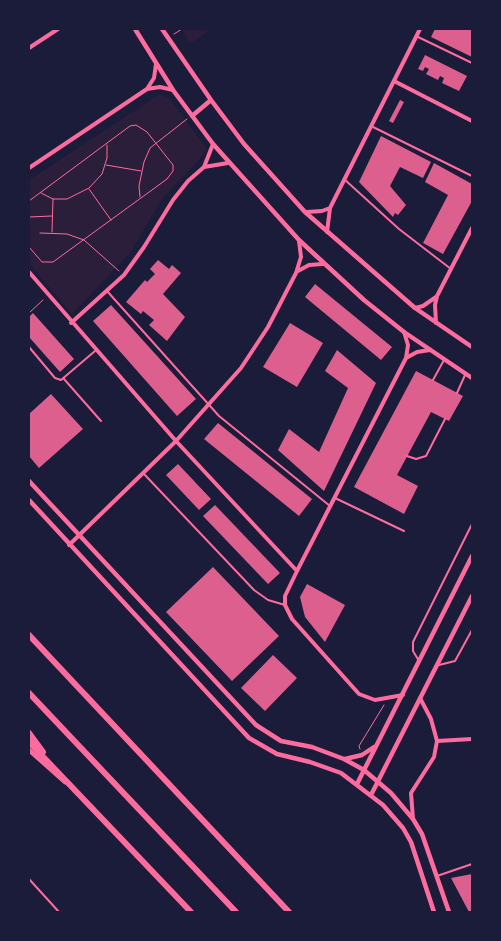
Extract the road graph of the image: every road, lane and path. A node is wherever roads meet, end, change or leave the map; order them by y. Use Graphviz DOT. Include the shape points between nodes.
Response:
graph roads {
  1 [pos="58,29"];
  2 [pos="135,29"];
  3 [pos="162,29"];
  4 [pos="182,29"];
  5 [pos="420,29"];
  6 [pos="416,36"];
  7 [pos="168,39"];
  8 [pos="29,48"];
  9 [pos="472,63"];
  10 [pos="156,64"];
  11 [pos="394,81"];
  12 [pos="147,89"];
  13 [pos="173,90"];
  14 [pos="211,100"];
  15 [pos="192,116"];
  16 [pos="472,121"];
  17 [pos="371,126"];
  18 [pos="155,142"];
  19 [pos="107,143"];
  20 [pos="213,144"];
  21 [pos="228,163"];
  22 [pos="105,165"];
  23 [pos="29,168"];
  24 [pos="204,168"];
  25 [pos="142,171"];
  26 [pos="472,176"];
  27 [pos="344,179"];
  28 [pos="89,188"];
  29 [pos="41,193"];
  30 [pos="53,199"];
  31 [pos="141,199"];
  32 [pos="29,201"];
  33 [pos="330,208"];
  34 [pos="305,212"];
  35 [pos="52,216"];
  36 [pos="29,217"];
  37 [pos="111,220"];
  38 [pos="472,228"];
  39 [pos="52,232"];
  40 [pos="40,233"];
  41 [pos="328,234"];
  42 [pos="84,240"];
  43 [pos="299,240"];
  44 [pos="29,247"];
  45 [pos="323,264"];
  46 [pos="451,269"];
  47 [pos="29,272"];
  48 [pos="296,272"];
  49 [pos="124,275"];
  50 [pos="107,292"];
  51 [pos="49,296"];
  52 [pos="437,296"];
  53 [pos="415,308"];
  54 [pos="29,313"];
  55 [pos="71,323"];
  56 [pos="436,324"];
  57 [pos="404,332"];
  58 [pos="29,346"];
  59 [pos="472,346"];
  60 [pos="96,350"];
  61 [pos="430,350"];
  62 [pos="406,358"];
  63 [pos="444,360"];
  64 [pos="466,374"];
  65 [pos="472,378"];
  66 [pos="64,379"];
  67 [pos="432,380"];
  68 [pos="457,393"];
  69 [pos="209,405"];
  70 [pos="445,419"];
  71 [pos="100,421"];
  72 [pos="176,441"];
  73 [pos="407,456"];
  74 [pos="142,472"];
  75 [pos="29,481"];
  76 [pos="335,498"];
  77 [pos="29,500"];
  78 [pos="330,506"];
  79 [pos="472,524"];
  80 [pos="404,531"];
  81 [pos="78,536"];
  82 [pos="69,545"];
  83 [pos="472,556"];
  84 [pos="297,571"];
  85 [pos="472,596"];
  86 [pos="285,605"];
  87 [pos="472,630"];
  88 [pos="29,635"];
  89 [pos="419,662"];
  90 [pos="436,665"];
  91 [pos="29,693"];
  92 [pos="403,695"];
  93 [pos="420,698"];
  94 [pos="384,700"];
  95 [pos="29,733"];
  96 [pos="472,739"];
  97 [pos="29,742"];
  98 [pos="437,742"];
  99 [pos="377,745"];
  100 [pos="29,750"];
  101 [pos="362,756"];
  102 [pos="344,759"];
  103 [pos="56,769"];
  104 [pos="364,770"];
  105 [pos="378,781"];
  106 [pos="357,784"];
  107 [pos="76,790"];
  108 [pos="371,795"];
  109 [pos="413,819"];
  110 [pos="472,864"];
  111 [pos="436,877"];
  112 [pos="29,879"];
  113 [pos="59,912"];
  114 [pos="192,912"];
  115 [pos="236,912"];
  116 [pos="289,912"];
  117 [pos="434,912"];
  118 [pos="450,912"];
  1 -- 8 [label="street"];
  2 -- 10 [label="street"];
  3 -- 7 [label="street"];
  4 -- 7 [label="path"];
  5 -- 6 [label="street"];
  6 -- 9 [label="lane"];
  6 -- 11 [label="street"];
  7 -- 14 [label="street"];
  10 -- 12 [label="street" via="154,78"];
  10 -- 13 [label="street"];
  11 -- 16 [label="street"];
  11 -- 17 [label="street"];
  12 -- 13 [label="street"];
  12 -- 23 [label="street"];
  13 -- 15 [label="street"];
  14 -- 15 [label="street"];
  14 -- 34 [label="street" via="244,144"];
  15 -- 18 [label="path"];
  15 -- 20 [label="street"];
  17 -- 26 [label="lane"];
  17 -- 27 [label="street"];
  18 -- 19 [label="path" via="136,125"];
  18 -- 25 [label="path" via="146,154"];
  18 -- 31 [label="path" via="173,165 173,171"];
  19 -- 22 [label="path"];
  19 -- 29 [label="path"];
  20 -- 21 [label="street"];
  20 -- 24 [label="street"];
  21 -- 24 [label="street"];
  21 -- 43 [label="street"];
  22 -- 25 [label="path"];
  22 -- 28 [label="path"];
  24 -- 49 [label="street" via="173,200"];
  25 -- 31 [label="path"];
  27 -- 33 [label="street"];
  27 -- 46 [label="lane" via="399,229"];
  28 -- 30 [label="path" via="73,197"];
  28 -- 37 [label="path"];
  29 -- 30 [label="path"];
  29 -- 32 [label="path"];
  30 -- 35 [label="path"];
  31 -- 37 [label="path"];
  33 -- 34 [label="street"];
  33 -- 41 [label="street"];
  34 -- 41 [label="street"];
  35 -- 36 [label="path"];
  35 -- 39 [label="path"];
  37 -- 42 [label="path"];
  38 -- 46 [label="street"];
  39 -- 40 [label="path"];
  39 -- 42 [label="path"];
  41 -- 53 [label="street"];
  42 -- 44 [label="path" via="48,263 37,258"];
  42 -- 49 [label="path"];
  43 -- 45 [label="street"];
  43 -- 48 [label="street" via="301,257"];
  45 -- 48 [label="street" via="309,265"];
  45 -- 57 [label="street"];
  46 -- 52 [label="street"];
  47 -- 51 [label="street"];
  48 -- 69 [label="street" via="256,348"];
  49 -- 50 [label="street"];
  50 -- 55 [label="street"];
  50 -- 69 [label="lane"];
  51 -- 54 [label="path"];
  51 -- 55 [label="street"];
  52 -- 53 [label="street" via="424,306"];
  52 -- 56 [label="street"];
  53 -- 56 [label="street"];
  55 -- 60 [label="street"];
  56 -- 59 [label="street"];
  57 -- 61 [label="street"];
  57 -- 62 [label="street" via="408,345"];
  58 -- 66 [label="lane" via="55,378"];
  60 -- 66 [label="lane"];
  60 -- 72 [label="street"];
  61 -- 62 [label="street"];
  61 -- 63 [label="street"];
  62 -- 76 [label="street"];
  63 -- 64 [label="street"];
  63 -- 67 [label="lane"];
  64 -- 65 [label="street"];
  64 -- 68 [label="lane"];
  66 -- 71 [label="lane"];
  69 -- 72 [label="street"];
  69 -- 78 [label="lane" via="230,426"];
  70 -- 73 [label="lane" via="426,456 416,459"];
  72 -- 74 [label="street"];
  72 -- 84 [label="street"];
  74 -- 81 [label="street"];
  74 -- 86 [label="lane" via="254,590 268,600"];
  75 -- 81 [label="street"];
  76 -- 78 [label="street"];
  76 -- 80 [label="lane"];
  77 -- 82 [label="street"];
  78 -- 84 [label="street"];
  79 -- 89 [label="lane" via="413,642 413,652"];
  81 -- 82 [label="street"];
  81 -- 102 [label="street" via="256,725 281,741 312,747"];
  82 -- 106 [label="street" via="249,738 277,754 325,767"];
  83 -- 89 [label="street"];
  84 -- 86 [label="street" via="285,596"];
  85 -- 90 [label="street"];
  86 -- 94 [label="street" via="292,619 353,688 367,698"];
  87 -- 90 [label="lane" via="455,661"];
  88 -- 116 [label="highway"];
  89 -- 92 [label="street"];
  90 -- 93 [label="street"];
  91 -- 115 [label="highway"];
  92 -- 94 [label="street"];
  92 -- 99 [label="street"];
  93 -- 98 [label="street"];
  93 -- 105 [label="street"];
  94 -- 101 [label="path" via="384,706 359,746"];
  95 -- 103 [label="highway"];
  96 -- 98 [label="street"];
  97 -- 103 [label="highway"];
  98 -- 109 [label="street" via="434,757 411,792"];
  99 -- 101 [label="street"];
  99 -- 104 [label="street"];
  100 -- 107 [label="street" via="50,772"];
  101 -- 102 [label="street"];
  102 -- 104 [label="street"];
  103 -- 107 [label="highway"];
  104 -- 105 [label="street"];
  104 -- 106 [label="street"];
  105 -- 108 [label="street"];
  105 -- 109 [label="street"];
  106 -- 108 [label="street"];
  107 -- 114 [label="highway"];
  108 -- 117 [label="street" via="404,828"];
  109 -- 111 [label="street" via="428,850"];
  110 -- 111 [label="lane"];
  111 -- 118 [label="street"];
  112 -- 113 [label="lane"];
}
